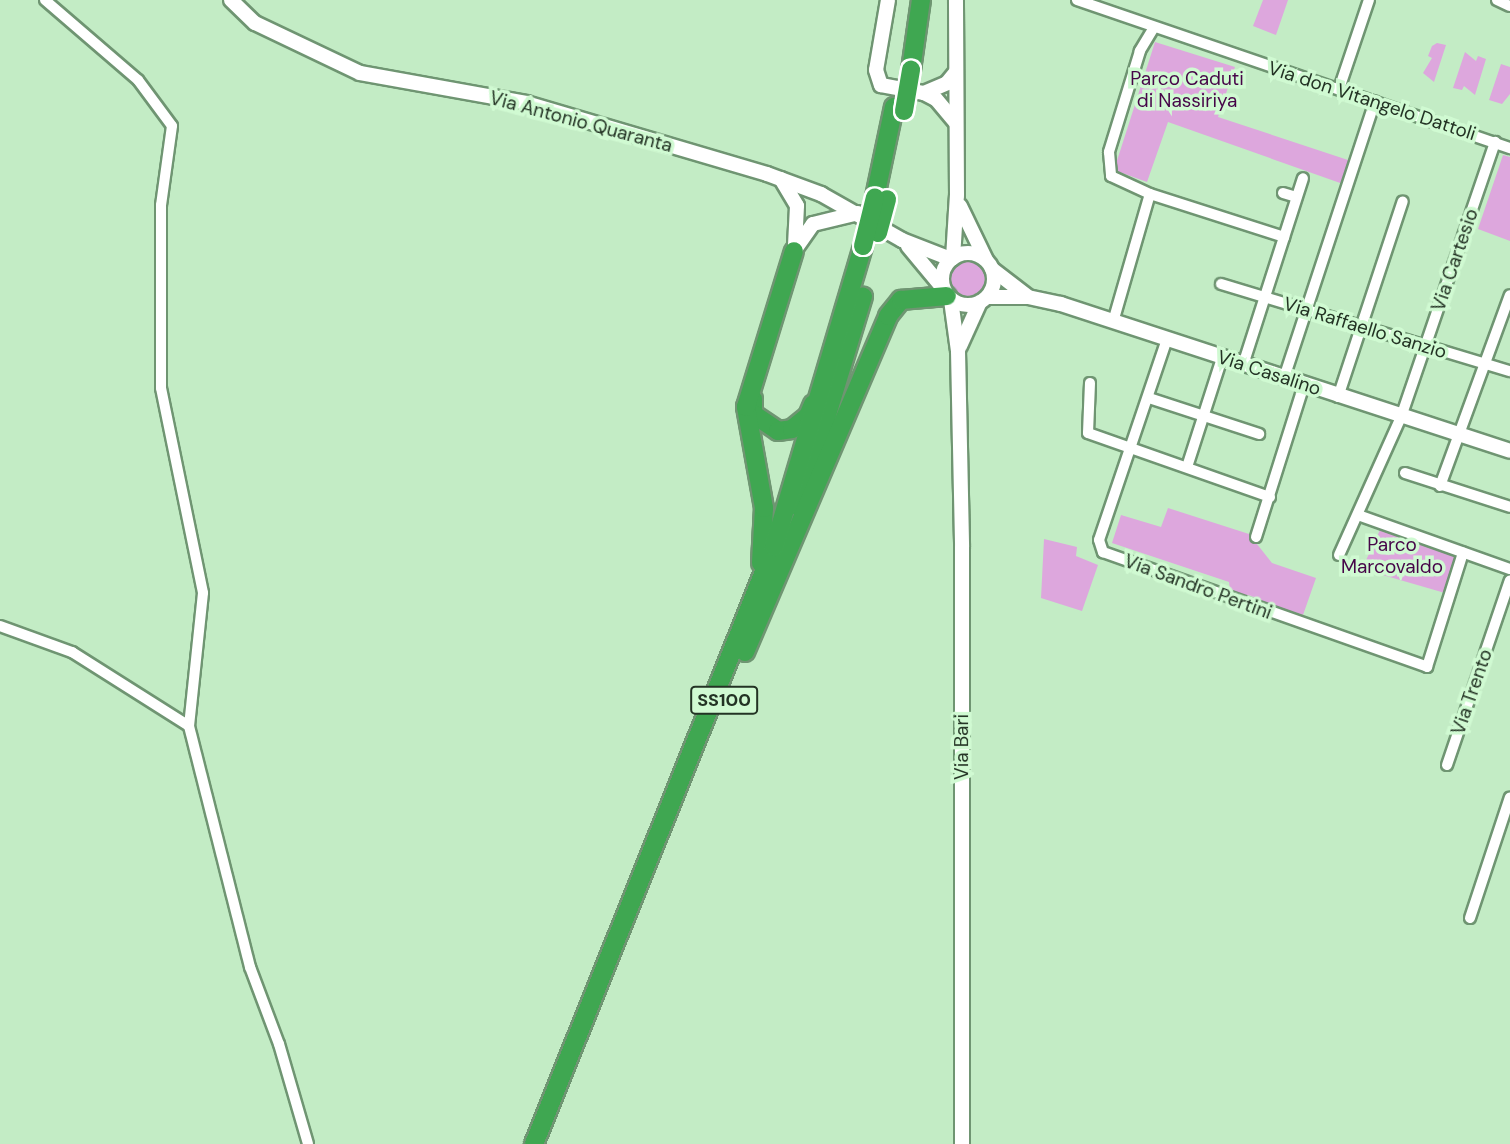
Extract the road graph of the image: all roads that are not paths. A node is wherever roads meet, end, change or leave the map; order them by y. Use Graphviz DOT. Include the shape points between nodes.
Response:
graph roads {
  1 [pos="45,0"];
  2 [pos="230,0"];
  3 [pos="888,0"];
  4 [pos="911,0"];
  5 [pos="922,0"];
  6 [pos="956,0"];
  7 [pos="1077,0"];
  8 [pos="1369,0"];
  9 [pos="1497,0"];
  10 [pos="1510,6"];
  11 [pos="1153,29"];
  12 [pos="906,68"];
  13 [pos="955,73"];
  14 [pos="1339,89"];
  15 [pos="924,93"];
  16 [pos="1374,102"];
  17 [pos="956,123"];
  18 [pos="1495,142"];
  19 [pos="1510,148"];
  20 [pos="1303,178"];
  21 [pos="781,179"];
  22 [pos="1283,192"];
  23 [pos="821,194"];
  24 [pos="1150,194"];
  25 [pos="957,195"];
  26 [pos="1296,197"];
  27 [pos="1403,201"];
  28 [pos="860,213"];
  29 [pos="806,222"];
  30 [pos="1284,237"];
  31 [pos="902,240"];
  32 [pos="869,246"];
  33 [pos="794,251"];
  34 [pos="952,258"];
  35 [pos="990,266"];
  36 [pos="1221,284"];
  37 [pos="947,295"];
  38 [pos="1510,295"];
  39 [pos="1028,297"];
  40 [pos="1265,298"];
  41 [pos="984,300"];
  42 [pos="1306,310"];
  43 [pos="1113,322"];
  44 [pos="1362,327"];
  45 [pos="840,332"];
  46 [pos="1167,339"];
  47 [pos="1425,348"];
  48 [pos="958,351"];
  49 [pos="1222,358"];
  50 [pos="1488,362"];
  51 [pos="1243,365"];
  52 [pos="1510,371"];
  53 [pos="755,377"];
  54 [pos="1284,378"];
  55 [pos="1090,383"];
  56 [pos="1304,385"];
  57 [pos="1339,397"];
  58 [pos="1149,398"];
  59 [pos="1205,416"];
  60 [pos="1401,417"];
  61 [pos="1259,434"];
  62 [pos="1460,435"];
  63 [pos="1132,449"];
  64 [pos="1510,451"];
  65 [pos="1187,467"];
  66 [pos="1405,473"];
  67 [pos="1440,485"];
  68 [pos="1270,497"];
  69 [pos="1510,507"];
  70 [pos="1358,515"];
  71 [pos="1256,537"];
  72 [pos="1463,553"];
  73 [pos="1339,555"];
  74 [pos="1510,569"];
  75 [pos="1510,580"];
  76 [pos="757,592"];
  77 [pos="0,626"];
  78 [pos="736,671"];
  79 [pos="189,726"];
  80 [pos="1447,765"];
  81 [pos="1510,797"];
  82 [pos="1470,918"];
  83 [pos="308,1144"];
  84 [pos="534,1144"];
  85 [pos="545,1144"];
  86 [pos="962,1144"];
  1 -- 79 [label="street" via="138,80 172,126 161,205 160,388 203,593"];
  2 -- 21 [label="main road, Via Antonio Quaranta" via="255,23 360,73 526,103"];
  3 -- 15 [label="main road" via="876,70 881,85"];
  4 -- 12 [label="highway, SS100"];
  5 -- 12 [label="highway, SS100"];
  6 -- 13 [label="main road"];
  7 -- 11 [label="street"];
  8 -- 14 [label="street"];
  9 -- 10 [label="street"];
  11 -- 14 [label="street, Via don Vitangelo Dattoli"];
  11 -- 24 [label="street" via="1140,51 1107,164 1117,181"];
  12 -- 32 [label="highway, SS100, bridge"];
  13 -- 15 [label="main road" via="947,83"];
  13 -- 17 [label="main road"];
  14 -- 16 [label="street, Via don Vitangelo Dattoli"];
  15 -- 17 [label="main road"];
  16 -- 18 [label="street, Via don Vitangelo Dattoli"];
  16 -- 42 [label="street"];
  17 -- 25 [label="main road"];
  18 -- 19 [label="street, Via don Vitangelo Dattoli"];
  18 -- 47 [label="street, Via Cartesio"];
  20 -- 26 [label="street"];
  21 -- 23 [label="main road, Via Antonio Quaranta"];
  21 -- 29 [label="main road"];
  22 -- 26 [label="street"];
  23 -- 28 [label="main road, Via Antonio Quaranta"];
  23 -- 29 [label="main road" via="808,203"];
  24 -- 30 [label="street"];
  24 -- 43 [label="street"];
  25 -- 34 [label="main road"];
  25 -- 35 [label="main road" via="971,235"];
  26 -- 30 [label="street"];
  27 -- 44 [label="street"];
  28 -- 29 [label="main road"];
  28 -- 31 [label="main road, Via Antonio Quaranta"];
  29 -- 33 [label="main road"];
  30 -- 40 [label="street"];
  31 -- 34 [label="main road"];
  31 -- 37 [label="main road"];
  32 -- 45 [label="highway, SS100"];
  32 -- 78 [label="highway, SS100" via="812,472"];
  33 -- 53 [label="highway, SS100"];
  34 -- 35 [label="main road" via="970,253"];
  34 -- 37 [label="main road" via="942,277"];
  35 -- 39 [label="main road, Via Casalino"];
  35 -- 41 [label="main road" via="994,279"];
  36 -- 40 [label="street, Via Raffaello Sanzio"];
  37 -- 41 [label="main road" via="970,306"];
  37 -- 48 [label="main road, Via Bari"];
  37 -- 78 [label="highway, SS100" via="901,300 888,316"];
  38 -- 50 [label="street"];
  39 -- 41 [label="main road, Via Casalino"];
  39 -- 43 [label="main road, Via Casalino"];
  40 -- 42 [label="street, Via Raffaello Sanzio"];
  40 -- 51 [label="street"];
  41 -- 48 [label="main road"];
  42 -- 44 [label="street, Via Raffaello Sanzio"];
  42 -- 54 [label="street"];
  43 -- 46 [label="main road, Via Casalino"];
  44 -- 47 [label="street, Via Raffaello Sanzio"];
  44 -- 57 [label="street"];
  45 -- 53 [label="highway, SS100" via="808,416 792,429 778,431 753,414"];
  45 -- 76 [label="highway, SS100"];
  46 -- 49 [label="main road, Via Casalino"];
  46 -- 58 [label="street, Via Sandro Pertini"];
  47 -- 50 [label="street, Via Raffaello Sanzio"];
  47 -- 60 [label="street, Via Cartesio"];
  48 -- 86 [label="main road, Via Bari"];
  49 -- 51 [label="main road, Via Casalino"];
  49 -- 59 [label="street"];
  50 -- 52 [label="street, Via Raffaello Sanzio"];
  50 -- 62 [label="street"];
  51 -- 54 [label="main road, Via Casalino"];
  53 -- 76 [label="highway, SS100" via="746,407 764,508"];
  54 -- 56 [label="main road, Via Casalino"];
  55 -- 63 [label="street" via="1088,433"];
  56 -- 57 [label="main road, Via Casalino"];
  56 -- 68 [label="street"];
  57 -- 60 [label="main road, Via Casalino"];
  58 -- 59 [label="street"];
  58 -- 63 [label="street, Via Sandro Pertini"];
  59 -- 61 [label="street"];
  59 -- 65 [label="street"];
  60 -- 62 [label="main road, Via Casalino"];
  60 -- 70 [label="street, Via Cartesio"];
  62 -- 64 [label="main road, Via Casalino"];
  62 -- 67 [label="street"];
  63 -- 65 [label="street"];
  63 -- 72 [label="street, Via Sandro Pertini" via="1099,540 1103,552 1427,667"];
  65 -- 68 [label="street"];
  66 -- 67 [label="street"];
  67 -- 69 [label="street"];
  68 -- 71 [label="street"];
  70 -- 72 [label="street"];
  70 -- 73 [label="street, Via Cartesio"];
  72 -- 74 [label="street"];
  75 -- 80 [label="street, Via Trento"];
  76 -- 84 [label="highway, SS100"];
  77 -- 79 [label="street" via="72,652"];
  78 -- 85 [label="highway, SS100"];
  79 -- 83 [label="street" via="250,967 279,1044"];
  81 -- 82 [label="street"];
}
